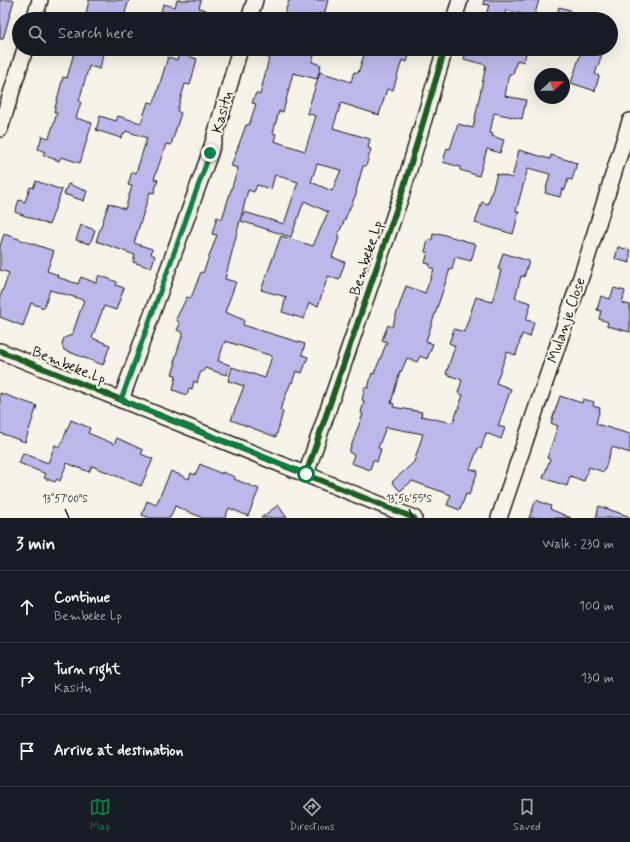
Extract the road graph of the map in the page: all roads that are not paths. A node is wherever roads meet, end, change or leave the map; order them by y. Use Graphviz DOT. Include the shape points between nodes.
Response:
graph roads {
  1 [pos="40,0"];
  2 [pos="254,0"];
  3 [pos="460,0"];
  4 [pos="36,12"];
  5 [pos="251,12"];
  6 [pos="456,12"];
  7 [pos="23,56"];
  8 [pos="238,56"];
  9 [pos="443,56"];
  10 [pos="630,121"];
  11 [pos="0,129"];
  12 [pos="0,351"];
  13 [pos="121,400"];
  14 [pos="306,474"];
  15 [pos="395,515"];
  16 [pos="414,518"];
  17 [pos="499,518"];
  1 -- 4 [label="street"];
  2 -- 5 [label="street"];
  3 -- 6 [label="street"];
  7 -- 11 [label="street"];
  8 -- 13 [label="street, Kasitu" via="210,153"];
  9 -- 14 [label="street, Bembeke Lp" via="402,193"];
  10 -- 17 [label="street, Mulanje Close" via="584,268"];
  12 -- 13 [label="street, Bembeke Lp"];
  13 -- 14 [label="street, Bembeke Lp"];
  14 -- 15 [label="street, Bembeke Lp"];
  15 -- 16 [label="street, Bembeke Lp"];
}
